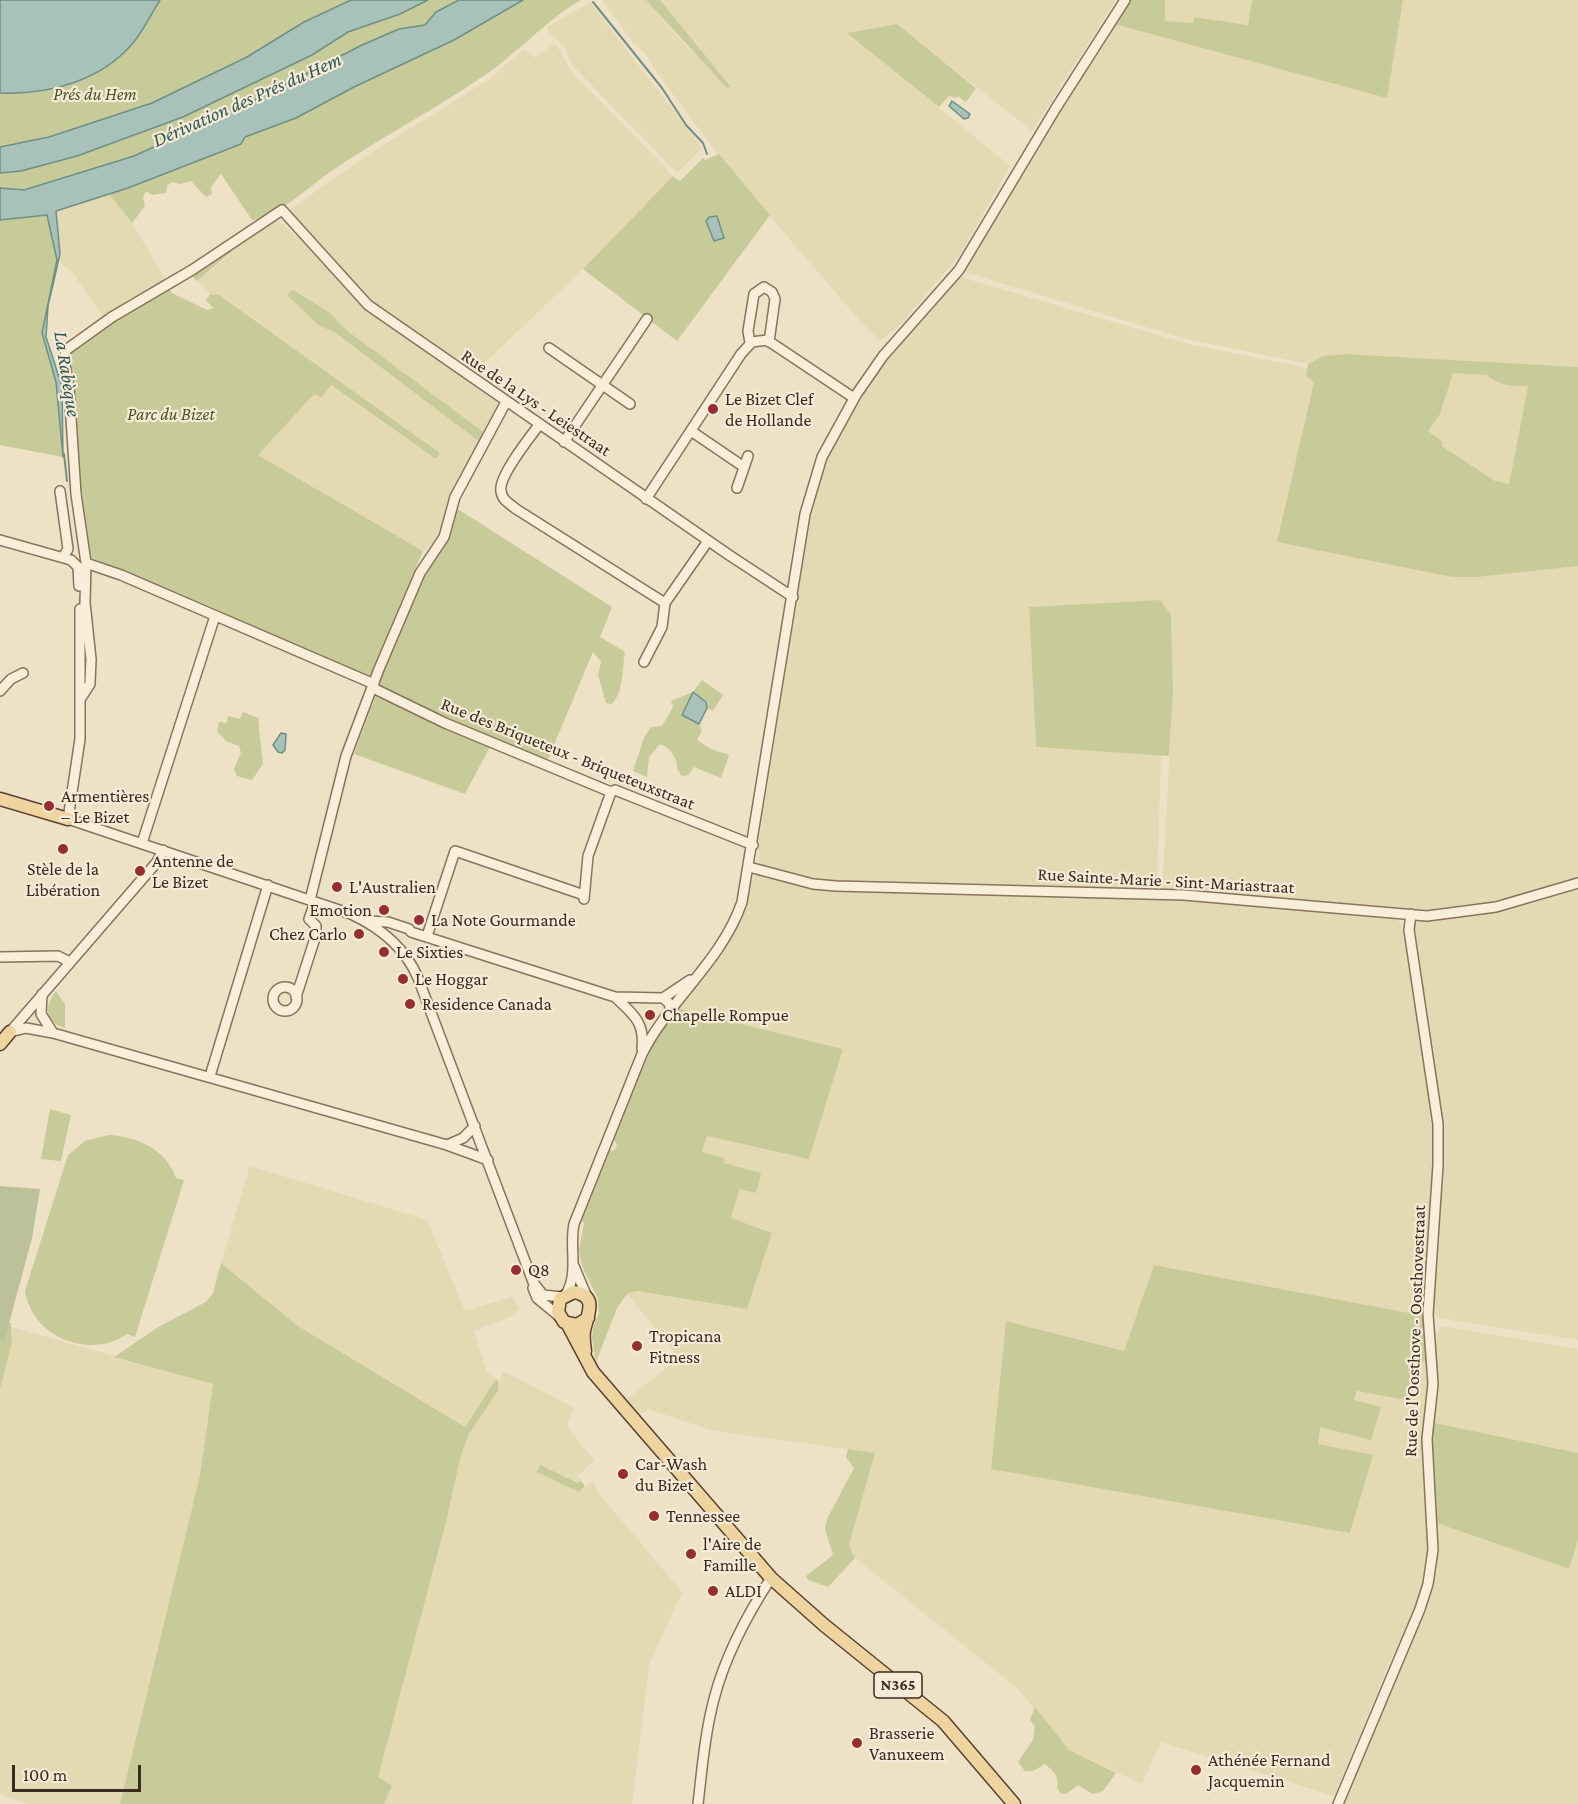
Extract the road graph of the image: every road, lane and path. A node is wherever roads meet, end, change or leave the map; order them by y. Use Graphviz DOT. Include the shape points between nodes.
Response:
graph roads {
  1 [pos="1125,0"];
  2 [pos="647,319"];
  3 [pos="769,342"];
  4 [pos="750,343"];
  5 [pos="549,348"];
  6 [pos="603,385"];
  7 [pos="854,398"];
  8 [pos="506,402"];
  9 [pos="630,404"];
  10 [pos="539,425"];
  11 [pos="691,431"];
  12 [pos="564,442"];
  13 [pos="748,456"];
  14 [pos="744,467"];
  15 [pos="737,488"];
  16 [pos="60,491"];
  17 [pos="646,499"];
  18 [pos="0,540"];
  19 [pos="708,541"];
  20 [pos="63,557"];
  21 [pos="86,563"];
  22 [pos="793,597"];
  23 [pos="665,603"];
  24 [pos="215,616"];
  25 [pos="644,662"];
  26 [pos="23,673"];
  27 [pos="373,686"];
  28 [pos="0,691"];
  29 [pos="81,698"];
  30 [pos="611,792"];
  31 [pos="0,799"];
  32 [pos="68,819"];
  33 [pos="142,843"];
  34 [pos="753,845"];
  35 [pos="163,850"];
  36 [pos="749,867"];
  37 [pos="1578,883"];
  38 [pos="268,885"];
  39 [pos="313,901"];
  40 [pos="1411,914"];
  41 [pos="365,921"];
  42 [pos="411,932"];
  43 [pos="427,936"];
  44 [pos="399,948"];
  45 [pos="0,957"];
  46 [pos="70,962"];
  47 [pos="694,977"];
  48 [pos="42,994"];
  49 [pos="296,997"];
  50 [pos="615,997"];
  51 [pos="663,998"];
  52 [pos="641,999"];
  53 [pos="670,1008"];
  54 [pos="634,1015"];
  55 [pos="643,1028"];
  56 [pos="654,1029"];
  57 [pos="10,1032"];
  58 [pos="52,1033"];
  59 [pos="0,1044"];
  60 [pos="642,1054"];
  61 [pos="210,1076"];
  62 [pos="475,1126"];
  63 [pos="447,1145"];
  64 [pos="488,1160"];
  65 [pos="572,1261"];
  66 [pos="533,1282"];
  67 [pos="564,1296"];
  68 [pos="588,1299"];
  69 [pos="588,1318"];
  70 [pos="563,1320"];
  71 [pos="587,1364"];
  72 [pos="771,1578"];
  73 [pos="698,1804"];
  74 [pos="1014,1804"];
  75 [pos="1338,1804"];
  1 -- 7 [label="street" via="971,252 944,289 883,356"];
  2 -- 6 [label="street"];
  3 -- 4 [label="street"];
  3 -- 4 [label="street" via="775,299 772,291 764,287 753,298"];
  3 -- 7 [label="street"];
  4 -- 11 [label="street"];
  5 -- 6 [label="street"];
  6 -- 9 [label="street"];
  6 -- 12 [label="street"];
  7 -- 22 [label="street" via="822,457 811,490"];
  8 -- 10 [label="street, Rue de la Lys - Leiestraat"];
  8 -- 21 [label="street, Rue de la Lys - Leiestraat" via="368,305 282,210 66,350 76,494"];
  8 -- 27 [label="street" via="455,497 444,537 420,573"];
  10 -- 12 [label="street, Rue de la Lys - Leiestraat"];
  10 -- 23 [label="street" via="500,485 504,500"];
  11 -- 14 [label="street"];
  11 -- 17 [label="street"];
  12 -- 17 [label="street, Rue de la Lys - Leiestraat"];
  13 -- 14 [label="street"];
  14 -- 15 [label="street"];
  16 -- 20 [label="street" via="68,549"];
  17 -- 19 [label="street, Rue de la Lys - Leiestraat"];
  18 -- 20 [label="street"];
  19 -- 22 [label="street, Rue de la Lys - Leiestraat"];
  19 -- 23 [label="street"];
  20 -- 29 [label="street" via="74,562 78,570"];
  21 -- 24 [label="street, Rue des Briqueteux - Briqueteuxstraat"];
  21 -- 29 [label="street" via="91,674 89,688"];
  22 -- 34 [label="street"];
  23 -- 25 [label="street" via="662,627"];
  24 -- 27 [label="street, Rue des Briqueteux - Briqueteuxstraat"];
  24 -- 33 [label="street"];
  26 -- 28 [label="street"];
  27 -- 30 [label="street, Rue des Briqueteux - Briqueteuxstraat" via="445,723"];
  27 -- 39 [label="street" via="346,756"];
  29 -- 32 [label="street" via="79,752"];
  30 -- 34 [label="street, Rue des Briqueteux - Briqueteuxstraat" via="625,793"];
  30 -- 43 [label="street" via="588,856 584,897 455,851"];
  31 -- 32 [label="main road"];
  32 -- 33 [label="street, N365"];
  33 -- 35 [label="street, N365"];
  34 -- 36 [label="street"];
  35 -- 38 [label="street, N365"];
  35 -- 46 [label="street" via="158,862"];
  36 -- 40 [label="street, Rue Sainte-Marie - Sint-Mariastraat" via="836,886 1184,895"];
  36 -- 47 [label="street" via="733,926"];
  37 -- 40 [label="street, Rue Sainte-Marie - Sint-Mariastraat" via="1465,913"];
  38 -- 39 [label="street, N365"];
  38 -- 61 [label="street"];
  39 -- 41 [label="street, N365"];
  39 -- 49 [label="street" via="309,919 316,926 316,935"];
  40 -- 75 [label="street, Rue de l'Oosthove - Oosthovestraat" via="1409,930 1438,1124 1428,1314 1433,1384 1426,1439 1433,1550 1420,1609"];
  41 -- 42 [label="street" via="388,922"];
  41 -- 44 [label="street, N365"];
  42 -- 43 [label="street"];
  42 -- 44 [label="street"];
  43 -- 50 [label="street"];
  44 -- 62 [label="street, N365" via="418,978"];
  45 -- 46 [label="street" via="58,956"];
  46 -- 48 [label="street"];
  47 -- 51 [label="street"];
  47 -- 53 [label="street"];
  48 -- 57 [label="street"];
  48 -- 58 [label="street" via="41,1014"];
  50 -- 52 [label="street"];
  50 -- 54 [label="street"];
  51 -- 52 [label="street"];
  51 -- 53 [label="street"];
  52 -- 54 [label="street"];
  53 -- 56 [label="street"];
  54 -- 55 [label="street"];
  55 -- 56 [label="street"];
  55 -- 60 [label="street"];
  56 -- 60 [label="street"];
  57 -- 58 [label="street" via="26,1028"];
  57 -- 59 [label="main road"];
  58 -- 61 [label="street"];
  60 -- 65 [label="street" via="574,1224"];
  61 -- 63 [label="street" via="280,1100"];
  62 -- 63 [label="street" via="463,1138"];
  62 -- 64 [label="street, N365"];
  63 -- 64 [label="street"];
  64 -- 66 [label="street, N365"];
  65 -- 67 [label="street" via="571,1284"];
  65 -- 68 [label="street"];
  66 -- 67 [label="street" via="543,1295"];
  66 -- 70 [label="street, N365" via="537,1298"];
  67 -- 68 [label="main road" via="577,1292"];
  67 -- 70 [label="main road" via="558,1305"];
  68 -- 69 [label="main road"];
  69 -- 70 [label="main road" via="577,1325"];
  69 -- 71 [label="main road" via="584,1335"];
  70 -- 71 [label="main road, N365"];
  71 -- 72 [label="main road, N365"];
  72 -- 73 [label="street" via="748,1616 714,1700"];
  72 -- 74 [label="main road, N365" via="943,1721"];
}
